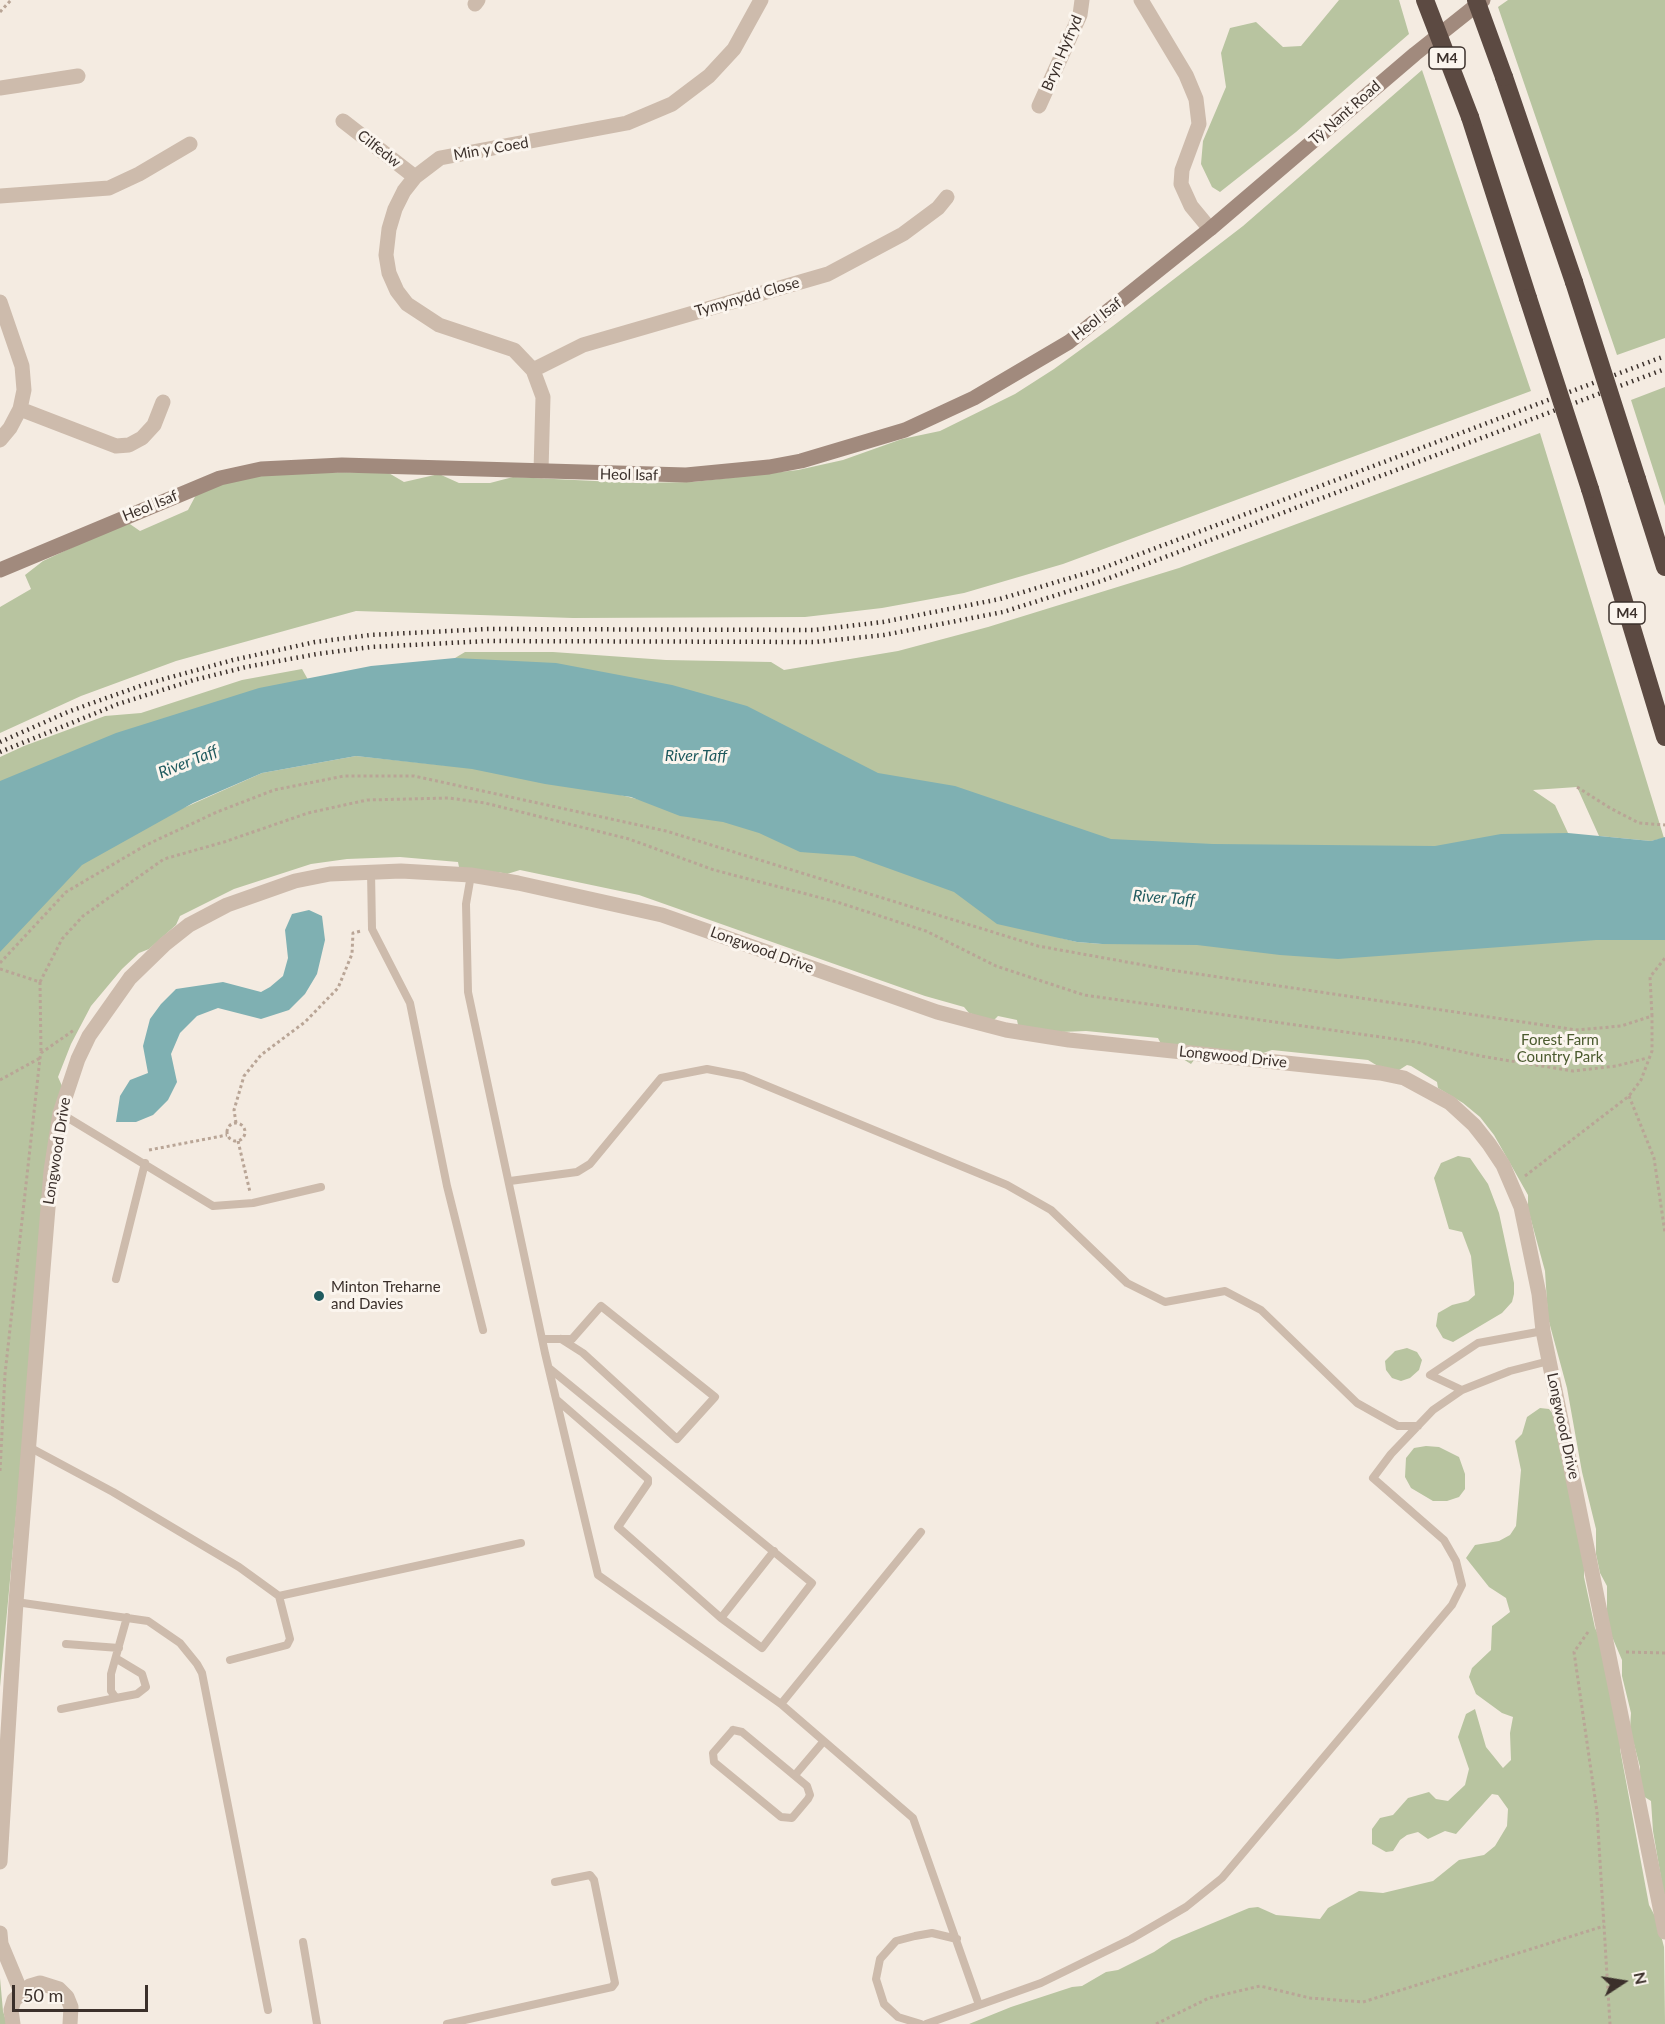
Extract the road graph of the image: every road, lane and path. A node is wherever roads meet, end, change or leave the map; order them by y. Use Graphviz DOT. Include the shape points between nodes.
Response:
graph roads {
  1 [pos="11,0"];
  2 [pos="761,0"];
  3 [pos="1082,0"];
  4 [pos="1141,0"];
  5 [pos="1425,0"];
  6 [pos="1476,0"];
  7 [pos="1484,0"];
  8 [pos="0,12"];
  9 [pos="78,76"];
  10 [pos="0,88"];
  11 [pos="1039,106"];
  12 [pos="343,121"];
  13 [pos="190,144"];
  14 [pos="415,177"];
  15 [pos="0,196"];
  16 [pos="947,197"];
  17 [pos="1210,229"];
  18 [pos="0,302"];
  19 [pos="533,370"];
  20 [pos="162,402"];
  21 [pos="20,409"];
  22 [pos="0,440"];
  23 [pos="541,471"];
  24 [pos="1665,567"];
  25 [pos="0,570"];
  26 [pos="1665,736"];
  27 [pos="1577,787"];
  28 [pos="1665,825"];
  29 [pos="371,871"];
  30 [pos="471,875"];
  31 [pos="372,929"];
  32 [pos="1665,958"];
  33 [pos="0,963"];
  34 [pos="0,969"];
  35 [pos="40,982"];
  36 [pos="103,1014"];
  37 [pos="1652,1016"];
  38 [pos="40,1055"];
  39 [pos="1647,1058"];
  40 [pos="0,1080"];
  41 [pos="1629,1096"];
  42 [pos="60,1113"];
  43 [pos="236,1123"];
  44 [pos="226,1135"];
  45 [pos="238,1142"];
  46 [pos="129,1153"];
  47 [pos="145,1163"];
  48 [pos="510,1181"];
  49 [pos="1513,1185"];
  50 [pos="321,1187"];
  51 [pos="253,1203"];
  52 [pos="1665,1233"];
  53 [pos="116,1279"];
  54 [pos="483,1330"];
  55 [pos="1543,1331"];
  56 [pos="543,1339"];
  57 [pos="561,1339"];
  58 [pos="1549,1361"];
  59 [pos="549,1368"];
  60 [pos="1462,1390"];
  61 [pos="557,1400"];
  62 [pos="1418,1426"];
  63 [pos="28,1448"];
  64 [pos="0,1471"];
  65 [pos="921,1532"];
  66 [pos="521,1543"];
  67 [pos="774,1551"];
  68 [pos="279,1596"];
  69 [pos="16,1602"];
  70 [pos="1602,1614"];
  71 [pos="127,1617"];
  72 [pos="721,1618"];
  73 [pos="66,1644"];
  74 [pos="119,1648"];
  75 [pos="1609,1648"];
  76 [pos="1665,1653"];
  77 [pos="117,1659"];
  78 [pos="230,1660"];
  79 [pos="116,1698"];
  80 [pos="781,1704"];
  81 [pos="61,1710"];
  82 [pos="823,1742"];
  83 [pos="795,1775"];
  84 [pos="0,1863"];
  85 [pos="555,1882"];
  86 [pos="1604,1926"];
  87 [pos="1665,1932"];
  88 [pos="0,1933"];
  89 [pos="957,1939"];
  90 [pos="303,1942"];
  91 [pos="21,1992"];
  92 [pos="979,2005"];
  93 [pos="268,2010"];
  94 [pos="13,2024"];
  95 [pos="70,2024"];
  96 [pos="317,2024"];
  97 [pos="447,2024"];
  98 [pos="921,2024"];
  99 [pos="926,2024"];
  100 [pos="1156,2024"];
  101 [pos="1610,2024"];
  1 -- 8 [label="path"];
  2 -- 14 [label="street, Min y Coed" via="734,49 709,76 652,114 627,123 451,155 428,165"];
  3 -- 11 [label="street, Bryn Hyfryd" via="1080,15"];
  4 -- 17 [label="street" via="1196,99 1198,124 1181,184 1191,206"];
  5 -- 26 [label="highway, M4, bridge" via="1470,117"];
  6 -- 24 [label="highway, bridge" via="1574,282"];
  7 -- 17 [label="main road, Tŷ Nant Road"];
  9 -- 10 [label="street"];
  12 -- 14 [label="street, Cilfedw"];
  13 -- 15 [label="street" via="109,188"];
  14 -- 19 [label="street, Min y Coed" via="404,191 389,229 386,255 397,291 420,315 439,326 514,350"];
  16 -- 19 [label="street, Tymynydd Close" via="903,234 828,274 583,345"];
  17 -- 23 [label="main road, Heol Isaf" via="1069,342 974,398 905,430 813,458 729,472 632,476"];
  18 -- 21 [label="street" via="22,366 24,390"];
  19 -- 23 [label="street, Min y Coed" via="543,397"];
  20 -- 21 [label="street" via="154,425 142,438 116,446"];
  21 -- 22 [label="street"];
  23 -- 25 [label="main road, Heol Isaf" via="342,465 253,470 220,478"];
  27 -- 28 [label="path" via="1639,823"];
  29 -- 30 [label="street, Longwood Drive"];
  29 -- 31 [label="lane"];
  29 -- 36 [label="street, Longwood Drive" via="296,881 210,913 147,960"];
  30 -- 48 [label="lane" via="466,904 468,992"];
  30 -- 49 [label="street, Longwood Drive" via="564,891 662,915 937,1012 1006,1030 1380,1072 1404,1078 1435,1093 1474,1125"];
  31 -- 43 [label="path" via="353,933 346,972 320,1009 261,1055 244,1076 234,1110"];
  31 -- 54 [label="lane" via="410,1003 447,1186"];
  32 -- 37 [label="path" via="1650,977"];
  33 -- 37 [label="path" via="66,892 146,845 217,812 274,790 344,777 414,777 666,831 1038,946 1171,970 1577,1030 1621,1026"];
  34 -- 35 [label="path"];
  35 -- 38 [label="path"];
  35 -- 39 [label="path" via="62,939 83,916 164,859 308,813 368,800 450,798 629,839 714,870 837,902 926,931 996,966 1084,995 1405,1040 1574,1071"];
  36 -- 38 [label="path"];
  36 -- 42 [label="street, Longwood Drive" via="78,1059"];
  37 -- 39 [label="path" via="1652,1051"];
  38 -- 40 [label="path"];
  38 -- 64 [label="path" via="5,1374"];
  39 -- 41 [label="path" via="1641,1080"];
  41 -- 49 [label="path"];
  41 -- 52 [label="path" via="1654,1158"];
  42 -- 46 [label="lane"];
  42 -- 63 [label="street, Longwood Drive" via="51,1171"];
  43 -- 44 [label="path" via="230,1125"];
  43 -- 45 [label="path" via="245,1131"];
  44 -- 45 [label="path"];
  44 -- 46 [label="path"];
  45 -- 51 [label="path"];
  46 -- 47 [label="lane"];
  47 -- 51 [label="lane" via="213,1206"];
  47 -- 53 [label="lane"];
  48 -- 56 [label="lane"];
  48 -- 62 [label="lane" via="578,1172 590,1164 661,1078 707,1069 743,1076 1007,1185 1051,1210 1127,1282 1165,1302 1225,1291 1261,1310 1357,1403 1398,1426"];
  49 -- 55 [label="street, Longwood Drive" via="1525,1222"];
  50 -- 51 [label="lane"];
  55 -- 58 [label="street, Longwood Drive"];
  55 -- 60 [label="lane" via="1478,1343 1430,1375"];
  56 -- 57 [label="lane"];
  56 -- 59 [label="lane"];
  57 -- 57 [label="lane" via="572,1339 601,1306 715,1397 677,1439 583,1353"];
  58 -- 60 [label="lane" via="1500,1374"];
  58 -- 70 [label="street, Longwood Drive"];
  59 -- 61 [label="lane"];
  59 -- 67 [label="lane"];
  60 -- 62 [label="lane"];
  61 -- 72 [label="lane" via="648,1479 618,1527"];
  61 -- 80 [label="lane" via="598,1575"];
  62 -- 92 [label="lane" via="1373,1478 1444,1540 1456,1561 1462,1585 1452,1605 1222,1878 1186,1907 1131,1939 1041,1983"];
  63 -- 68 [label="lane" via="113,1492 239,1567"];
  63 -- 69 [label="street, Longwood Drive"];
  65 -- 80 [label="lane"];
  66 -- 68 [label="lane"];
  67 -- 72 [label="lane"];
  67 -- 72 [label="lane" via="812,1583 762,1648"];
  68 -- 78 [label="lane" via="290,1639 286,1645"];
  69 -- 71 [label="lane"];
  69 -- 84 [label="street, Longwood Drive"];
  70 -- 75 [label="street, Longwood Drive"];
  70 -- 86 [label="path" via="1574,1652 1597,1812"];
  71 -- 74 [label="lane"];
  71 -- 93 [label="lane" via="148,1621 180,1643 202,1673"];
  73 -- 74 [label="lane"];
  74 -- 77 [label="lane"];
  75 -- 76 [label="path"];
  75 -- 87 [label="street, Longwood Drive"];
  77 -- 79 [label="lane" via="111,1674 111,1691"];
  77 -- 79 [label="lane" via="142,1674 147,1687 137,1694"];
  79 -- 81 [label="lane"];
  80 -- 82 [label="lane"];
  82 -- 83 [label="lane"];
  82 -- 89 [label="lane" via="913,1818"];
  83 -- 83 [label="lane" via="810,1795 792,1818 784,1819 718,1766 712,1753 729,1733 739,1730"];
  85 -- 97 [label="lane" via="590,1875 594,1880 615,1983 612,1988"];
  86 -- 100 [label="path" via="1363,2002 1310,1998 1260,1986 1209,1998"];
  86 -- 101 [label="path"];
  88 -- 91 [label="street"];
  89 -- 92 [label="lane"];
  89 -- 98 [label="lane" via="932,1933 915,1936 896,1941 880,1959 876,1979 884,2004 898,2018"];
  90 -- 96 [label="lane"];
  91 -- 94 [label="street" via="11,2010"];
  91 -- 95 [label="street" via="40,1983 59,1989 71,2007"];
  92 -- 99 [label="lane"];
}
